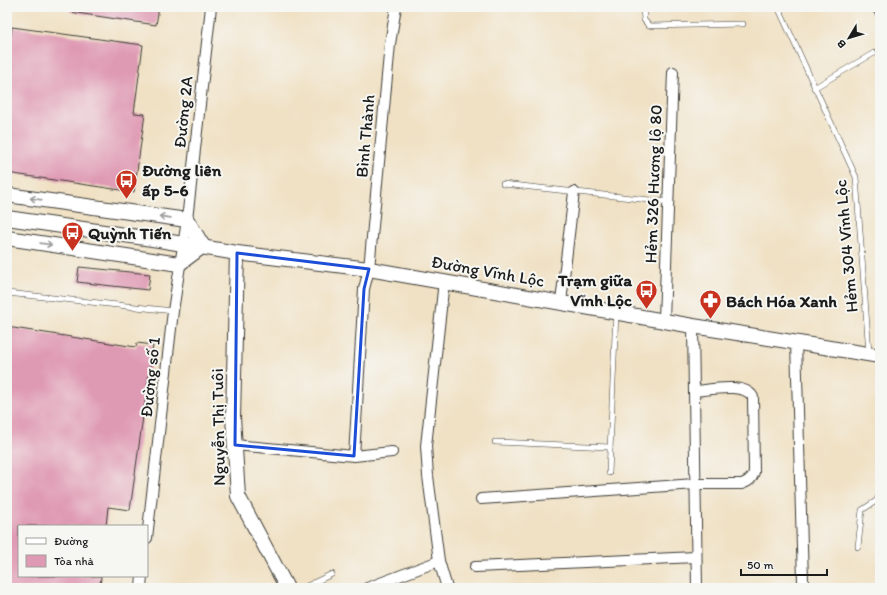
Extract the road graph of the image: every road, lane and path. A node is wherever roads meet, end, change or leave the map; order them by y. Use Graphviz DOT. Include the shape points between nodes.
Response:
graph roads {
  1 [pos="211,7"];
  2 [pos="396,7"];
  3 [pos="643,7"];
  4 [pos="778,7"];
  5 [pos="877,7"];
  6 [pos="880,12"];
  7 [pos="743,24"];
  8 [pos="874,53"];
  9 [pos="673,72"];
  10 [pos="814,88"];
  11 [pos="503,184"];
  12 [pos="574,192"];
  13 [pos="7,195"];
  14 [pos="668,202"];
  15 [pos="7,218"];
  16 [pos="187,220"];
  17 [pos="7,238"];
  18 [pos="182,245"];
  19 [pos="202,246"];
  20 [pos="237,254"];
  21 [pos="179,264"];
  22 [pos="369,269"];
  23 [pos="444,281"];
  24 [pos="7,293"];
  25 [pos="561,302"];
  26 [pos="173,311"];
  27 [pos="616,312"];
  28 [pos="664,320"];
  29 [pos="693,326"];
  30 [pos="796,342"];
  31 [pos="875,355"];
  32 [pos="694,391"];
  33 [pos="495,442"];
  34 [pos="235,445"];
  35 [pos="610,447"];
  36 [pos="392,452"];
  37 [pos="354,456"];
  38 [pos="609,473"];
  39 [pos="695,484"];
  40 [pos="880,495"];
  41 [pos="481,498"];
  42 [pos="148,529"];
  43 [pos="858,547"];
  44 [pos="696,557"];
  45 [pos="439,561"];
  46 [pos="475,567"];
  47 [pos="332,574"];
  48 [pos="142,577"];
  49 [pos="803,581"];
  50 [pos="141,588"];
  51 [pos="287,588"];
  52 [pos="303,588"];
  53 [pos="367,588"];
  54 [pos="447,588"];
  55 [pos="697,588"];
  1 -- 16 [label="street, Đường 2A"];
  2 -- 22 [label="street, Bình Thành" via="390,44"];
  3 -- 7 [label="lane" via="644,20 649,26"];
  4 -- 10 [label="lane, Hẻm 304 Vĩnh Lộc"];
  5 -- 6 [label="street"];
  8 -- 10 [label="lane"];
  9 -- 14 [label="street, Hẻm 326 Hương lộ 80"];
  10 -- 31 [label="lane, Hẻm 304 Vĩnh Lộc" via="856,177"];
  11 -- 12 [label="lane"];
  12 -- 14 [label="lane"];
  12 -- 25 [label="street"];
  16 -- 13 [label="main road, one-way"];
  14 -- 28 [label="street, Hẻm 326 Hương lộ 80"];
  15 -- 18 [label="main road, Đường Vĩnh Lộc"];
  16 -- 18 [label="street, Đường số 1"];
  16 -- 19 [label="main road"];
  17 -- 21 [label="main road, one-way"];
  18 -- 19 [label="main road, Đường Vĩnh Lộc"];
  18 -- 21 [label="street, Đường số 1"];
  19 -- 20 [label="main road, Đường Vĩnh Lộc"];
  19 -- 21 [label="main road"];
  20 -- 22 [label="main road, Đường Vĩnh Lộc"];
  20 -- 34 [label="main road, Nguyễn Thị Tuôi" via="233,417"];
  21 -- 26 [label="street, Đường số 1"];
  22 -- 23 [label="main road, Đường Vĩnh Lộc"];
  22 -- 37 [label="street, Bình Thành" via="364,289"];
  23 -- 25 [label="main road, Đường Vĩnh Lộc"];
  23 -- 45 [label="street" via="426,446"];
  24 -- 26 [label="lane"];
  25 -- 27 [label="main road, Đường Vĩnh Lộc"];
  26 -- 42 [label="street, Đường số 1"];
  27 -- 28 [label="main road, Đường Vĩnh Lộc"];
  27 -- 35 [label="lane"];
  28 -- 29 [label="main road, Đường Vĩnh Lộc"];
  29 -- 30 [label="main road, Đường Vĩnh Lộc"];
  29 -- 32 [label="street"];
  30 -- 31 [label="main road, Đường Vĩnh Lộc"];
  30 -- 49 [label="street"];
  32 -- 39 [label="street"];
  32 -- 39 [label="street" via="741,388 750,393 753,398 754,472 753,478 742,484"];
  33 -- 35 [label="lane"];
  34 -- 37 [label="street"];
  34 -- 51 [label="main road, Nguyễn Thị Tuôi" via="238,496"];
  35 -- 38 [label="lane"];
  36 -- 37 [label="street"];
  39 -- 41 [label="street"];
  39 -- 44 [label="street"];
  40 -- 43 [label="lane" via="876,501 862,510"];
  44 -- 46 [label="street"];
  44 -- 55 [label="street"];
  45 -- 53 [label="street"];
  45 -- 54 [label="street"];
  47 -- 52 [label="lane"];
  48 -- 50 [label="street"];
}
